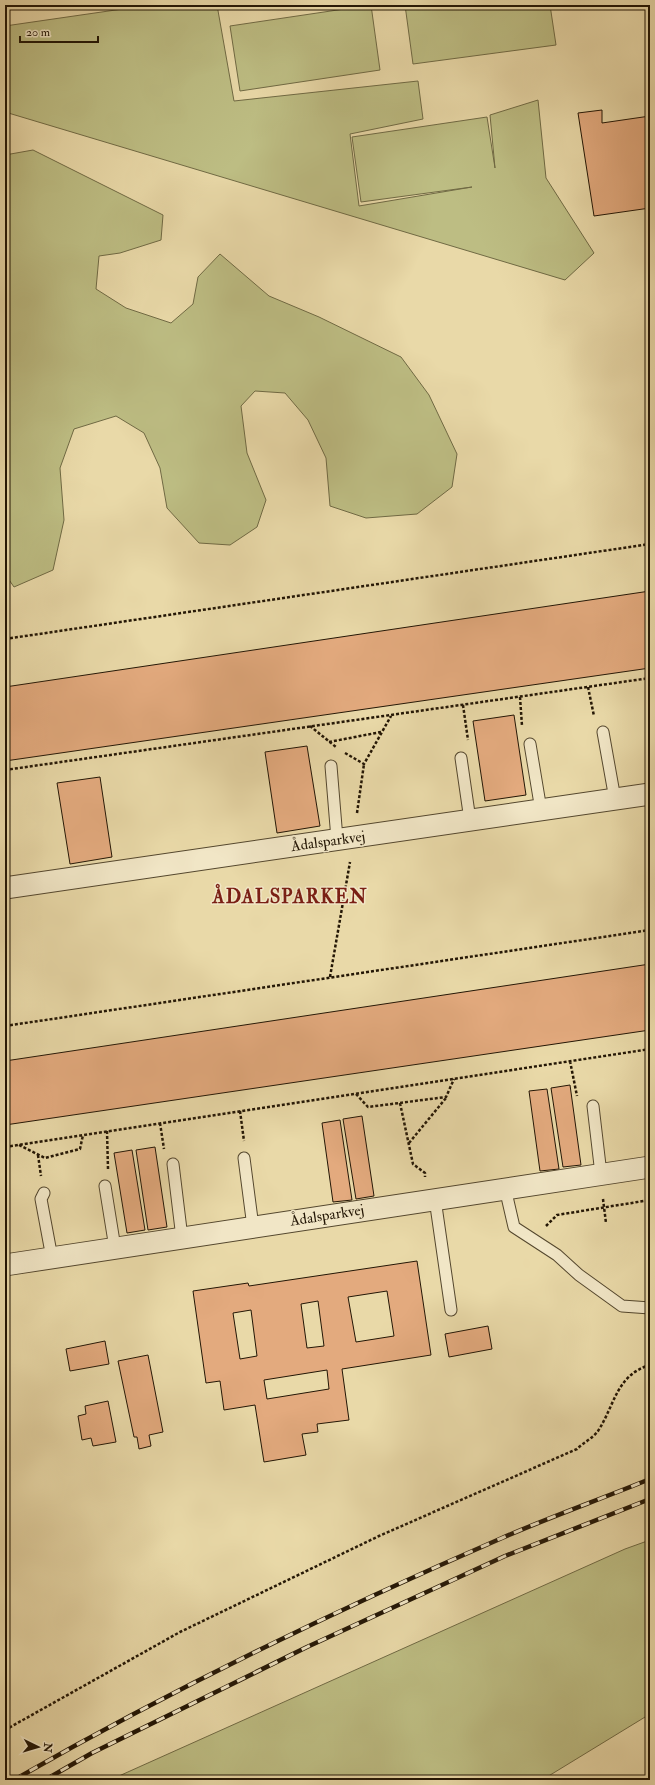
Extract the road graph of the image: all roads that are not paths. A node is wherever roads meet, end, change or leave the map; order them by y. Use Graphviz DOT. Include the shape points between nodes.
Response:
graph roads {
  1 [pos="603,732"];
  2 [pos="530,744"];
  3 [pos="461,758"];
  4 [pos="331,766"];
  5 [pos="650,794"];
  6 [pos="615,799"];
  7 [pos="541,810"];
  8 [pos="470,820"];
  9 [pos="346,838"];
  10 [pos="5,888"];
  11 [pos="594,1106"];
  12 [pos="244,1158"];
  13 [pos="173,1164"];
  14 [pos="650,1167"];
  15 [pos="601,1174"];
  16 [pos="105,1186"];
  17 [pos="505,1188"];
  18 [pos="44,1193"];
  19 [pos="432,1199"];
  20 [pos="253,1227"];
  21 [pos="182,1238"];
  22 [pos="115,1248"];
  23 [pos="52,1258"];
  24 [pos="5,1265"];
  25 [pos="650,1308"];
  26 [pos="451,1310"];
  1 -- 6 [label="lane"];
  2 -- 7 [label="lane"];
  3 -- 8 [label="lane"];
  4 -- 9 [label="lane"];
  5 -- 6 [label="street, Ådalsparkvej"];
  6 -- 7 [label="street, Ådalsparkvej"];
  7 -- 8 [label="street, Ådalsparkvej"];
  8 -- 9 [label="street, Ådalsparkvej"];
  9 -- 10 [label="street, Ådalsparkvej"];
  11 -- 15 [label="lane"];
  12 -- 20 [label="lane"];
  13 -- 21 [label="lane"];
  14 -- 15 [label="street, Ådalsparkvej"];
  15 -- 17 [label="street, Ådalsparkvej"];
  16 -- 22 [label="lane"];
  17 -- 19 [label="street, Ådalsparkvej"];
  17 -- 25 [label="lane" via="514,1227 557,1255 579,1275 622,1306"];
  18 -- 23 [label="lane" via="42,1199"];
  19 -- 20 [label="street, Ådalsparkvej"];
  19 -- 26 [label="lane"];
  20 -- 21 [label="street, Ådalsparkvej"];
  21 -- 22 [label="street, Ådalsparkvej"];
  22 -- 23 [label="street, Ådalsparkvej"];
  23 -- 24 [label="street, Ådalsparkvej"];
}
